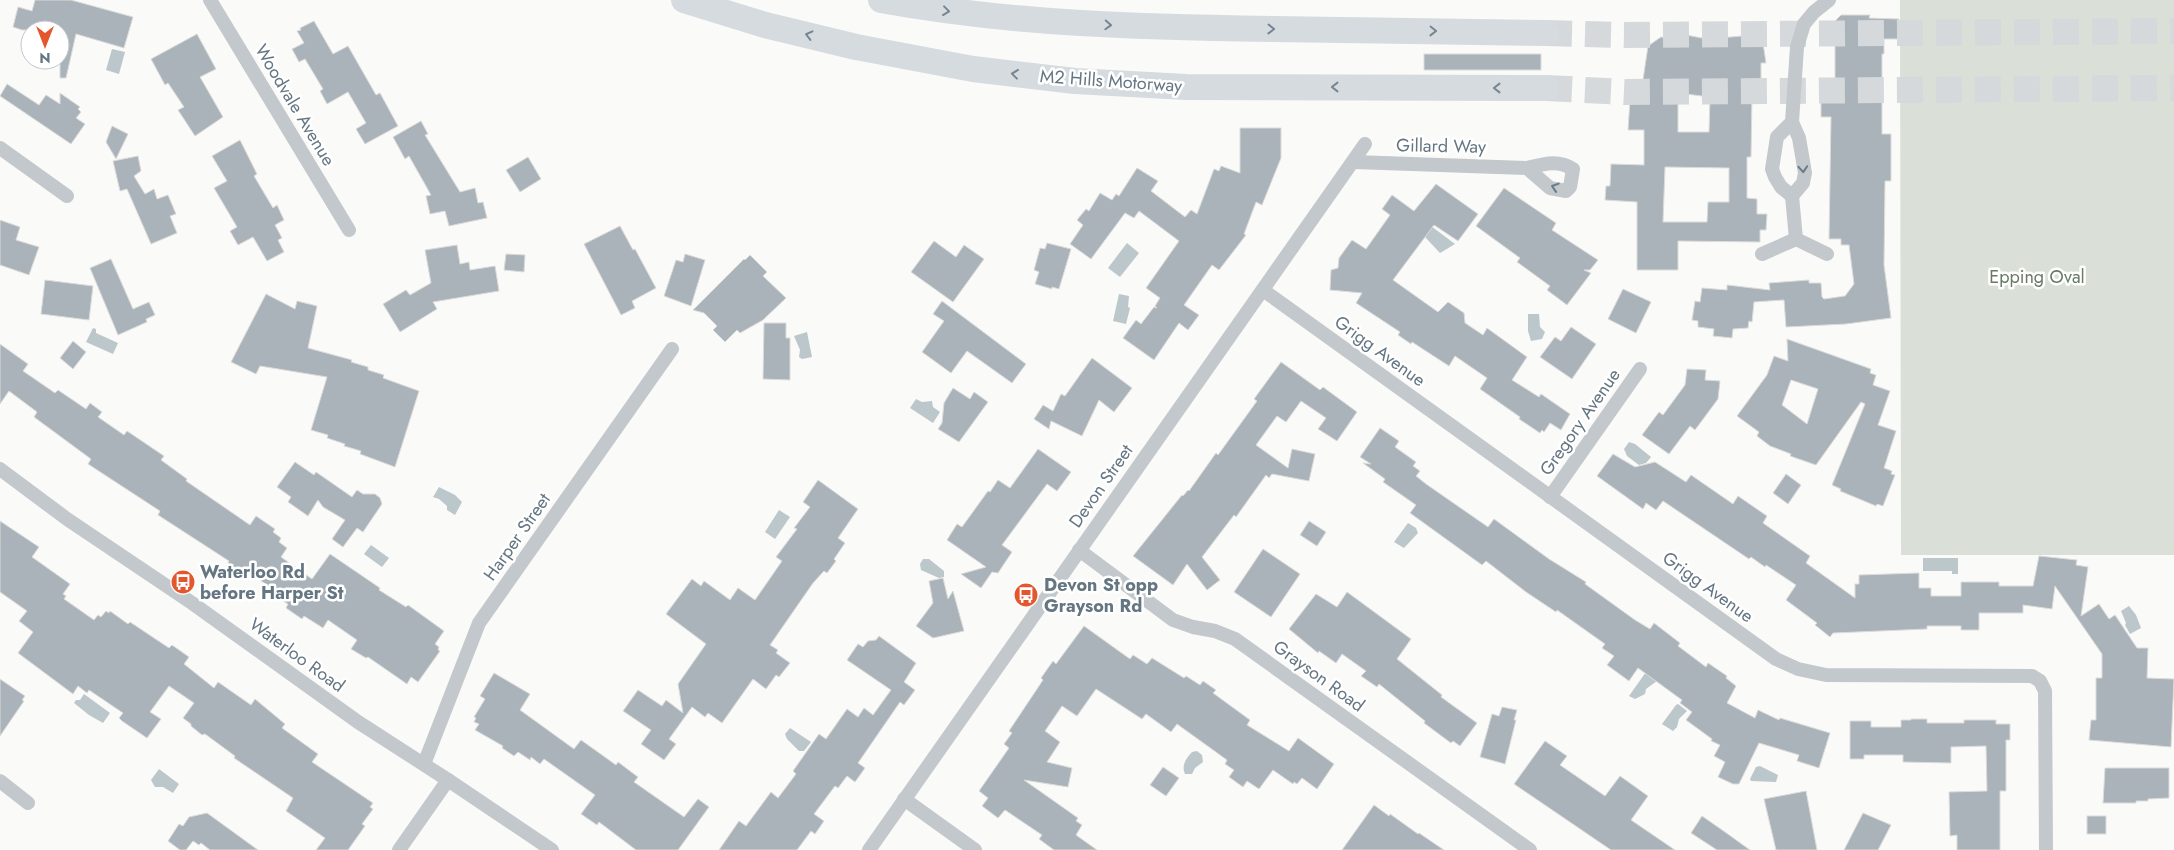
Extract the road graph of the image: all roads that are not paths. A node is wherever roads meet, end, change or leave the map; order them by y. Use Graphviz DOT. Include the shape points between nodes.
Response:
graph roads {
  1 [pos="210,0"];
  2 [pos="684,0"];
  3 [pos="881,0"];
  4 [pos="1829,0"];
  5 [pos="1546,33"];
  6 [pos="1546,88"];
  7 [pos="1792,122"];
  8 [pos="1365,144"];
  9 [pos="0,148"];
  10 [pos="1354,162"];
  11 [pos="1527,168"];
  12 [pos="67,196"];
  13 [pos="1792,196"];
  14 [pos="349,230"];
  15 [pos="1796,239"];
  16 [pos="1762,254"];
  17 [pos="1827,254"];
  18 [pos="1263,290"];
  19 [pos="672,349"];
  20 [pos="1640,369"];
  21 [pos="0,469"];
  22 [pos="1550,496"];
  23 [pos="1079,550"];
  24 [pos="424,764"];
  25 [pos="448,780"];
  26 [pos="0,781"];
  27 [pos="904,799"];
  28 [pos="28,803"];
  29 [pos="399,850"];
  30 [pos="552,850"];
  31 [pos="869,850"];
  32 [pos="975,850"];
  33 [pos="1530,850"];
  34 [pos="2046,850"];
  1 -- 14 [label="street, Woodvale Avenue"];
  6 -- 2 [label="highway, M2 Hills Motorway, one-way" via="1186,86 1075,81 973,68 856,47"];
  3 -- 5 [label="highway, one-way" via="940,11 1032,21 1141,27"];
  4 -- 7 [label="street" via="1804,24 1797,48"];
  7 -- 13 [label="street, one-way" via="1799,138 1805,173 1803,182"];
  7 -- 13 [label="street" via="1777,137 1772,169 1782,187"];
  8 -- 10 [label="street, Devon Street"];
  9 -- 12 [label="street"];
  10 -- 11 [label="street, Gillard Way"];
  10 -- 18 [label="street, Devon Street"];
  13 -- 15 [label="street"];
  15 -- 16 [label="street"];
  15 -- 17 [label="street"];
  18 -- 22 [label="street, Grigg Avenue"];
  18 -- 23 [label="street, Devon Street"];
  19 -- 24 [label="street, Harper Street" via="479,623"];
  20 -- 22 [label="street, Gregory Avenue"];
  21 -- 24 [label="street, Waterloo Road" via="358,722"];
  22 -- 34 [label="street, Grigg Avenue" via="1776,659 1798,669 1826,675 2036,678 2045,691"];
  23 -- 27 [label="street, Devon Street"];
  23 -- 33 [label="street, Grayson Road" via="1173,620 1235,639"];
  24 -- 25 [label="street, Waterloo Road"];
  25 -- 29 [label="street"];
  25 -- 30 [label="street, Waterloo Road"];
  26 -- 28 [label="street"];
  27 -- 31 [label="street, Devon Street"];
  27 -- 32 [label="street"];
}
